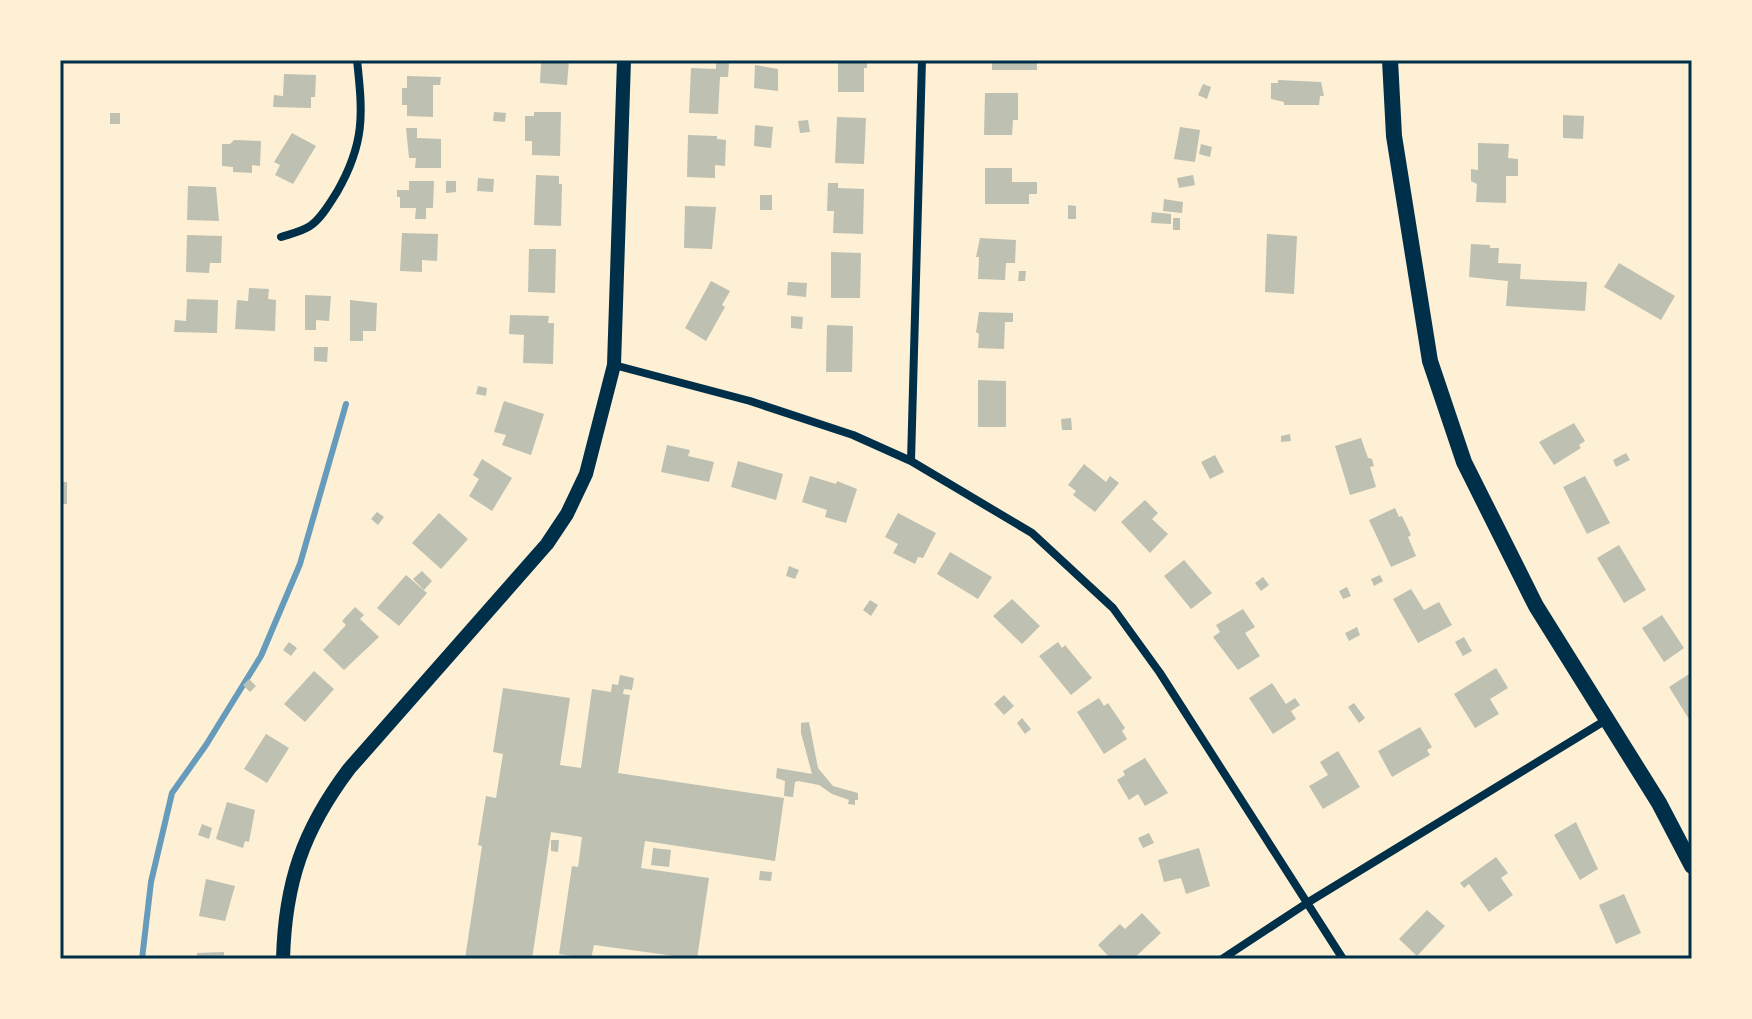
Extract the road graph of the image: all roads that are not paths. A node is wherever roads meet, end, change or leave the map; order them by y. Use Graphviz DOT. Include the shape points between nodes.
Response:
graph roads {
  1 [pos="357,60"];
  2 [pos="624,60"];
  3 [pos="922,60"];
  4 [pos="1390,60"];
  5 [pos="281,237"];
  6 [pos="614,365"];
  7 [pos="911,461"];
  8 [pos="1607,719"];
  9 [pos="1692,866"];
  10 [pos="1307,903"];
  11 [pos="283,959"];
  12 [pos="1222,959"];
  13 [pos="1343,959"];
  1 -- 5 [label="street" via="360,135 353,163 311,226"];
  2 -- 6 [label="street"];
  3 -- 7 [label="street"];
  4 -- 8 [label="main road" via="1394,136 1430,361 1464,462 1536,606"];
  6 -- 7 [label="street" via="750,401 853,435"];
  6 -- 11 [label="street" via="586,474 560,524 323,803 294,873"];
  7 -- 10 [label="street" via="1032,533 1113,608"];
  8 -- 9 [label="main road"];
  8 -- 10 [label="street"];
  10 -- 12 [label="street"];
  10 -- 13 [label="street"];
}
